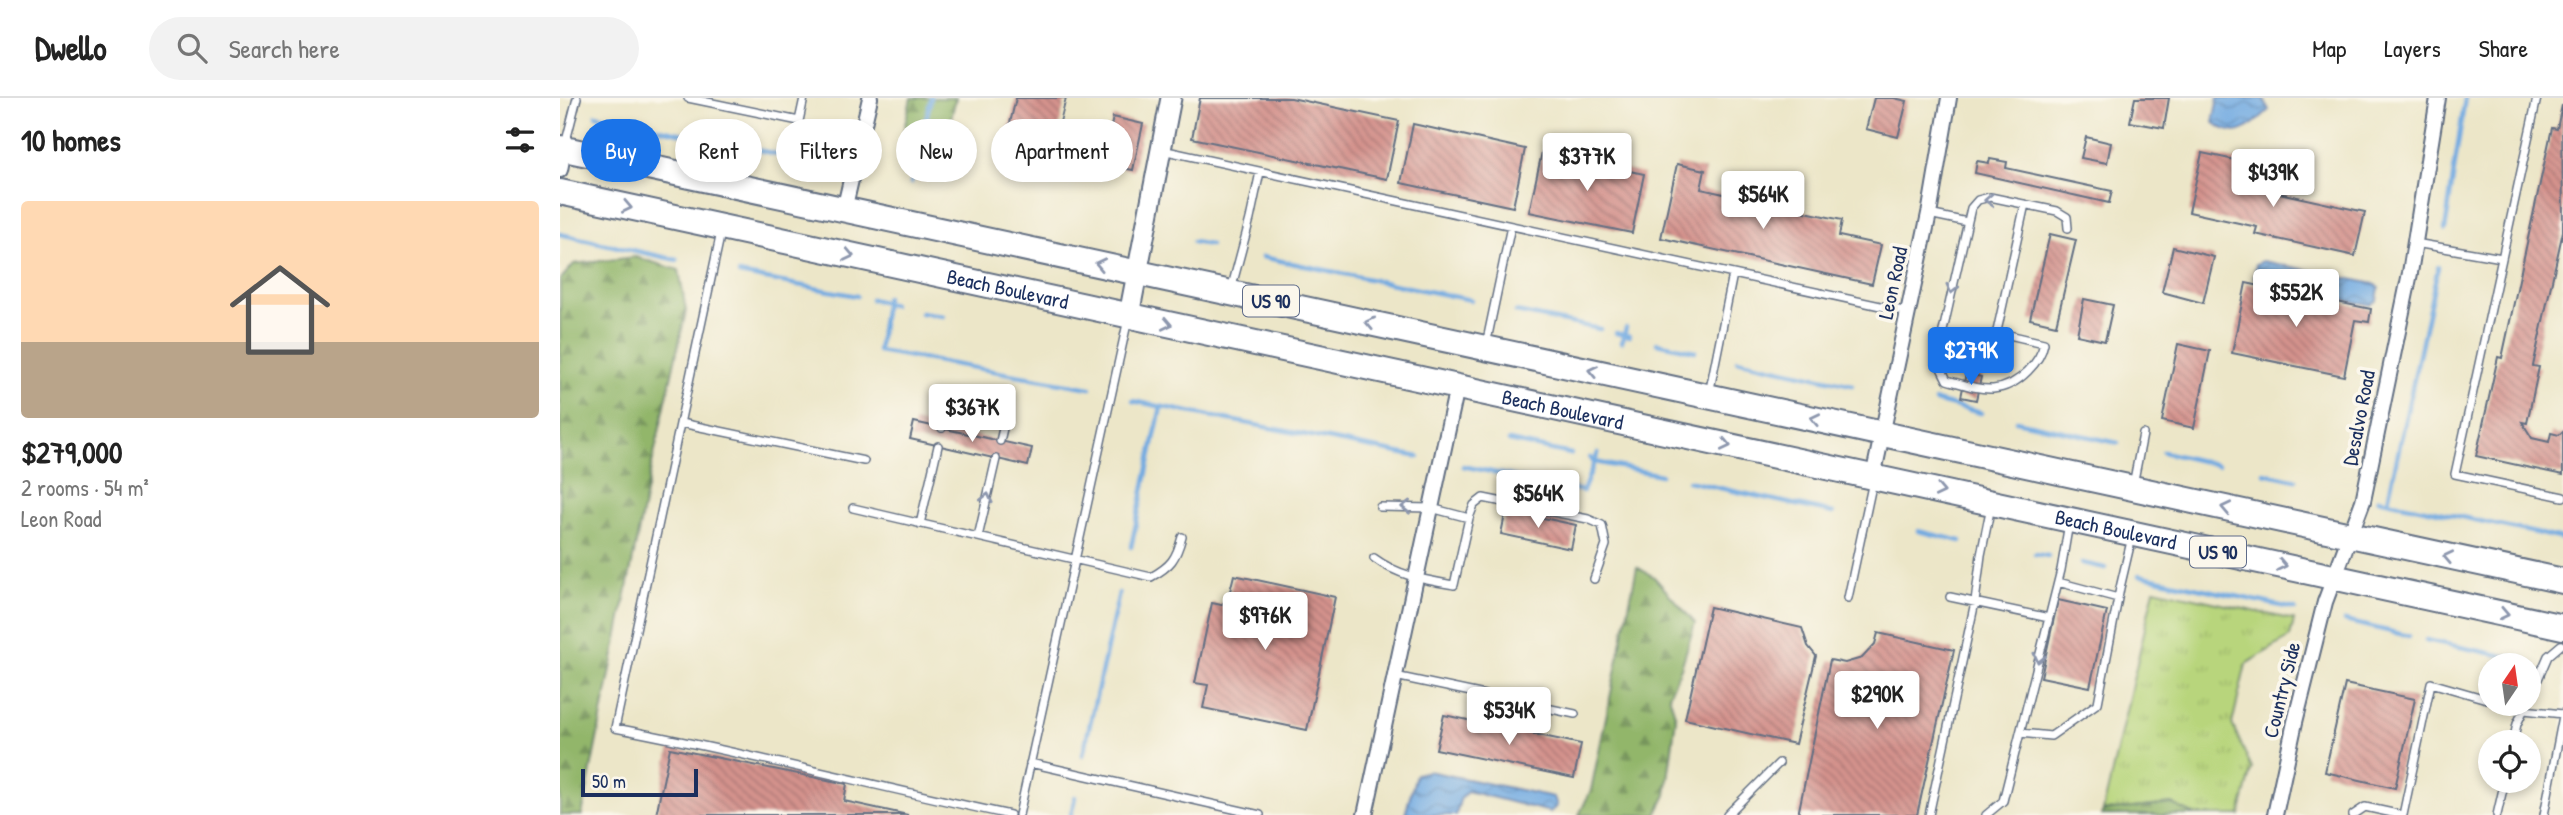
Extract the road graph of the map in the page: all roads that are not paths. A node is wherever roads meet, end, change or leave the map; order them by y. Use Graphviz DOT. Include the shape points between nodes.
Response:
graph roads {
  1 [pos="577,98"];
  2 [pos="688,98"];
  3 [pos="804,98"];
  4 [pos="870,98"];
  5 [pos="1171,98"];
  6 [pos="1949,98"];
  7 [pos="2438,98"];
  8 [pos="2537,98"];
  9 [pos="1161,150"];
  10 [pos="562,156"];
  11 [pos="1260,172"];
  12 [pos="560,192"];
  13 [pos="2025,204"];
  14 [pos="844,210"];
  15 [pos="1929,214"];
  16 [pos="1967,222"];
  17 [pos="1511,226"];
  18 [pos="722,227"];
  19 [pos="2068,228"];
  20 [pos="2415,243"];
  21 [pos="2502,258"];
  22 [pos="1138,272"];
  23 [pos="1733,274"];
  24 [pos="1230,292"];
  25 [pos="1908,312"];
  26 [pos="1129,315"];
  27 [pos="1996,332"];
  28 [pos="1486,348"];
  29 [pos="1990,363"];
  30 [pos="1457,387"];
  31 [pos="1708,396"];
  32 [pos="946,408"];
  33 [pos="1005,420"];
  34 [pos="681,423"];
  35 [pos="942,428"];
  36 [pos="1882,433"];
  37 [pos="2143,434"];
  38 [pos="1000,441"];
  39 [pos="938,446"];
  40 [pos="996,458"];
  41 [pos="864,461"];
  42 [pos="1873,477"];
  43 [pos="2133,488"];
  44 [pos="2563,497"];
  45 [pos="1992,502"];
  46 [pos="853,508"];
  47 [pos="1380,508"];
  48 [pos="1431,508"];
  49 [pos="1469,518"];
  50 [pos="2069,519"];
  51 [pos="920,524"];
  52 [pos="2134,533"];
  53 [pos="2352,536"];
  54 [pos="978,537"];
  55 [pos="1182,537"];
  56 [pos="1374,558"];
  57 [pos="1074,559"];
  58 [pos="2336,577"];
  59 [pos="1416,579"];
  60 [pos="1594,579"];
  61 [pos="2563,581"];
  62 [pos="2058,582"];
  63 [pos="1950,597"];
  64 [pos="1848,598"];
  65 [pos="2118,598"];
  66 [pos="1975,602"];
  67 [pos="2049,618"];
  68 [pos="2563,640"];
  69 [pos="2541,672"];
  70 [pos="1395,676"];
  71 [pos="2478,697"];
  72 [pos="2541,708"];
  73 [pos="1575,714"];
  74 [pos="2563,715"];
  75 [pos="2020,733"];
  76 [pos="1030,763"];
  77 [pos="1779,763"];
  78 [pos="2502,793"];
  79 [pos="1010,815"];
  80 [pos="1019,815"];
  81 [pos="1259,815"];
  82 [pos="1365,815"];
  83 [pos="1727,815"];
  84 [pos="1929,815"];
  85 [pos="1986,815"];
  86 [pos="2274,815"];
  87 [pos="2353,815"];
  88 [pos="2403,815"];
  89 [pos="2497,815"];
  90 [pos="2544,815"];
  1 -- 10 [label="lane"];
  2 -- 3 [label="lane" via="799,121"];
  4 -- 14 [label="street"];
  5 -- 9 [label="street"];
  6 -- 15 [label="street, Leon Road"];
  7 -- 20 [label="street, Desalvo Road"];
  8 -- 21 [label="lane"];
  9 -- 11 [label="lane"];
  9 -- 22 [label="street"];
  10 -- 14 [label="highway, US 90"];
  11 -- 17 [label="lane"];
  11 -- 24 [label="lane"];
  12 -- 18 [label="highway, Beach Boulevard / US 90, one-way"];
  13 -- 16 [label="lane, one-way" via="1990,197 1978,200"];
  13 -- 19 [label="lane" via="2057,211 2067,217"];
  13 -- 27 [label="lane"];
  22 -- 14 [label="highway, US 90, one-way"];
  15 -- 16 [label="lane"];
  15 -- 25 [label="street, Leon Road"];
  16 -- 27 [label="lane, one-way" via="1943,331 1941,368 1947,380 1998,390 2015,384 2032,368 2044,343"];
  17 -- 23 [label="lane"];
  17 -- 28 [label="lane"];
  18 -- 26 [label="highway, Beach Boulevard / US 90, one-way"];
  18 -- 34 [label="lane"];
  20 -- 21 [label="lane"];
  20 -- 53 [label="street, Desalvo Road"];
  21 -- 44 [label="lane" via="2455,474"];
  22 -- 24 [label="highway, US 90"];
  22 -- 26 [label="street"];
  23 -- 25 [label="lane"];
  23 -- 31 [label="lane"];
  28 -- 24 [label="highway, US 90, one-way"];
  25 -- 36 [label="street, Leon Road"];
  26 -- 30 [label="highway, Beach Boulevard / US 90, one-way"];
  26 -- 57 [label="lane"];
  27 -- 29 [label="lane"];
  31 -- 28 [label="highway, US 90, one-way"];
  30 -- 42 [label="highway, Beach Boulevard / US 90, one-way"];
  30 -- 48 [label="street"];
  36 -- 31 [label="highway, US 90, one-way"];
  32 -- 35 [label="lane"];
  33 -- 38 [label="lane"];
  34 -- 41 [label="lane"];
  34 -- 79 [label="lane" via="615,728"];
  36 -- 42 [label="street, Leon Road"];
  36 -- 43 [label="highway, US 90"];
  37 -- 43 [label="lane"];
  39 -- 51 [label="lane"];
  54 -- 40 [label="lane, one-way"];
  42 -- 45 [label="highway, Beach Boulevard / US 90, one-way"];
  42 -- 64 [label="lane"];
  53 -- 43 [label="highway, US 90, one-way"];
  45 -- 50 [label="highway, Beach Boulevard / US 90"];
  45 -- 66 [label="lane"];
  46 -- 51 [label="lane"];
  48 -- 47 [label="lane, one-way"];
  48 -- 49 [label="lane"];
  48 -- 59 [label="street"];
  49 -- 59 [label="lane" via="1454,585"];
  49 -- 60 [label="lane" via="1474,505 1483,499 1588,519 1602,526 1606,545"];
  50 -- 52 [label="highway, Beach Boulevard / US 90"];
  50 -- 62 [label="lane"];
  51 -- 54 [label="lane"];
  52 -- 58 [label="highway, Beach Boulevard / US 90, one-way"];
  52 -- 65 [label="lane"];
  53 -- 58 [label="street, Desalvo Road"];
  61 -- 53 [label="highway, US 90, one-way"];
  54 -- 57 [label="lane"];
  55 -- 57 [label="lane" via="1167,568 1151,577"];
  56 -- 59 [label="lane"];
  57 -- 76 [label="lane"];
  58 -- 68 [label="highway, Beach Boulevard / US 90, one-way"];
  58 -- 86 [label="street, Country Side" via="2325,602"];
  59 -- 70 [label="street"];
  62 -- 65 [label="lane"];
  62 -- 67 [label="lane"];
  63 -- 66 [label="lane"];
  65 -- 75 [label="lane" via="2098,703 2051,736"];
  66 -- 67 [label="lane"];
  66 -- 84 [label="lane"];
  67 -- 75 [label="lane, one-way"];
  68 -- 69 [label="lane"];
  70 -- 73 [label="lane"];
  70 -- 82 [label="street"];
  71 -- 88 [label="lane" via="2431,683"];
  72 -- 74 [label="lane"];
  74 -- 90 [label="lane"];
  75 -- 85 [label="lane" via="2003,801"];
  76 -- 80 [label="lane"];
  76 -- 81 [label="lane"];
  77 -- 83 [label="lane"];
  78 -- 89 [label="lane"];
  87 -- 88 [label="lane" via="2365,807"];
}
